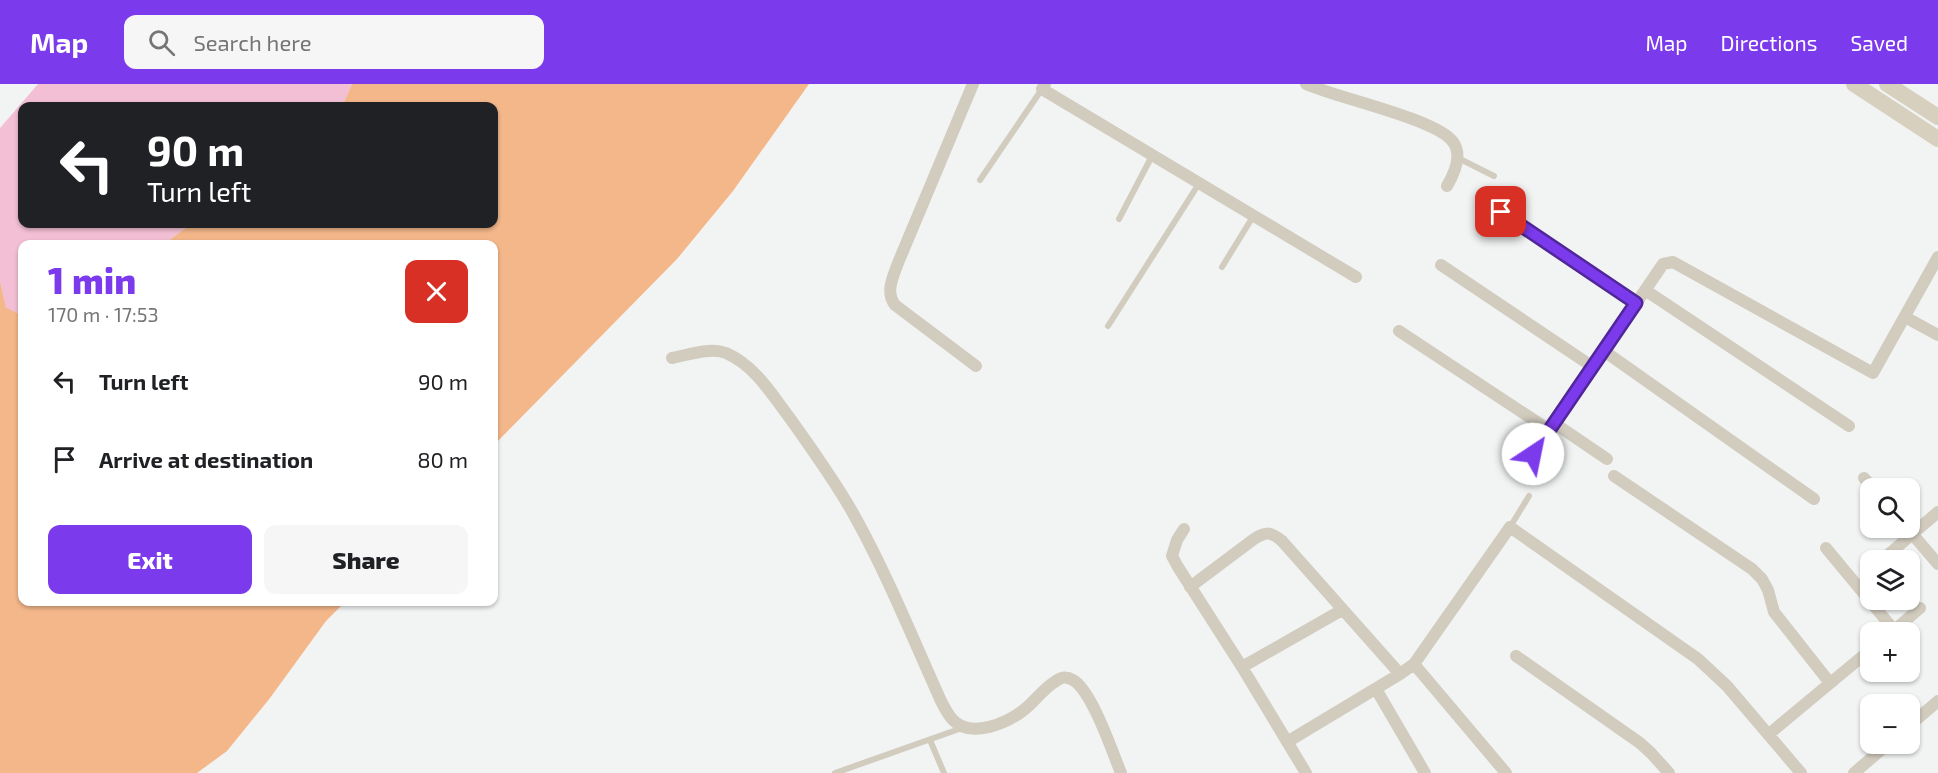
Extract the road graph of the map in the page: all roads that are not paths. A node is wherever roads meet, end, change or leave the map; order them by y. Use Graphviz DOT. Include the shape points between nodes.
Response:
graph roads {
  1 [pos="973,84"];
  2 [pos="1306,84"];
  3 [pos="1854,84"];
  4 [pos="1890,85"];
  5 [pos="1041,86"];
  6 [pos="1938,117"];
  7 [pos="1938,139"];
  8 [pos="1154,154"];
  9 [pos="1457,158"];
  10 [pos="1494,176"];
  11 [pos="980,180"];
  12 [pos="1200,182"];
  13 [pos="1447,186"];
  14 [pos="1481,199"];
  15 [pos="1254,215"];
  16 [pos="1119,219"];
  17 [pos="1938,257"];
  18 [pos="1441,266"];
  19 [pos="1222,267"];
  20 [pos="1356,277"];
  21 [pos="1646,290"];
  22 [pos="1636,303"];
  23 [pos="1905,317"];
  24 [pos="1108,326"];
  25 [pos="1399,331"];
  26 [pos="1938,336"];
  27 [pos="1604,351"];
  28 [pos="672,358"];
  29 [pos="976,366"];
  30 [pos="1593,367"];
  31 [pos="1849,426"];
  32 [pos="1552,427"];
  33 [pos="1533,454"];
  34 [pos="1607,459"];
  35 [pos="1614,476"];
  36 [pos="1529,496"];
  37 [pos="1814,499"];
  38 [pos="1938,512"];
  39 [pos="1920,524"];
  40 [pos="1510,527"];
  41 [pos="1184,529"];
  42 [pos="1904,538"];
  43 [pos="1916,538"];
  44 [pos="1826,548"];
  45 [pos="1893,550"];
  46 [pos="1938,564"];
  47 [pos="1190,587"];
  48 [pos="1342,610"];
  49 [pos="1918,610"];
  50 [pos="1885,622"];
  51 [pos="1903,622"];
  52 [pos="1516,656"];
  53 [pos="1860,658"];
  54 [pos="1414,664"];
  55 [pos="1242,668"];
  56 [pos="1400,674"];
  57 [pos="1830,683"];
  58 [pos="1376,689"];
  59 [pos="1938,701"];
  60 [pos="1920,716"];
  61 [pos="965,727"];
  62 [pos="1768,735"];
  63 [pos="930,740"];
  64 [pos="1287,742"];
  65 [pos="1876,754"];
  66 [pos="836,773"];
  67 [pos="944,773"];
  68 [pos="1121,773"];
  69 [pos="1306,773"];
  70 [pos="1425,773"];
  71 [pos="1506,773"];
  72 [pos="1669,773"];
  73 [pos="1801,773"];
  74 [pos="1854,773"];
  1 -- 29 [label="street" via="898,263 890,298"];
  2 -- 9 [label="street" via="1423,123 1454,143"];
  3 -- 7 [label="main road"];
  4 -- 6 [label="main road"];
  5 -- 8 [label="street"];
  5 -- 11 [label="lane"];
  8 -- 12 [label="street"];
  8 -- 16 [label="lane"];
  9 -- 10 [label="lane"];
  9 -- 13 [label="street"];
  12 -- 15 [label="street"];
  12 -- 24 [label="lane"];
  14 -- 22 [label="street"];
  15 -- 19 [label="lane"];
  15 -- 20 [label="street"];
  17 -- 23 [label="street"];
  18 -- 30 [label="street"];
  21 -- 22 [label="street"];
  21 -- 23 [label="street" via="1663,264 1673,262 1873,373"];
  21 -- 31 [label="street"];
  22 -- 27 [label="street"];
  23 -- 26 [label="street"];
  25 -- 32 [label="street"];
  27 -- 30 [label="street"];
  27 -- 37 [label="street"];
  28 -- 61 [label="street" via="723,352 743,362 764,382 854,513 941,701 951,719"];
  30 -- 32 [label="street"];
  32 -- 33 [label="street"];
  32 -- 34 [label="street"];
  35 -- 57 [label="street" via="1752,569 1768,590 1774,612"];
  36 -- 40 [label="lane"];
  38 -- 39 [label="street"];
  40 -- 54 [label="street"];
  40 -- 62 [label="street" via="1698,659 1727,686"];
  41 -- 47 [label="street" via="1172,556"];
  42 -- 45 [label="street"];
  43 -- 46 [label="street"];
  44 -- 50 [label="street"];
  47 -- 48 [label="street" via="1254,539 1265,532 1272,533"];
  47 -- 55 [label="street"];
  48 -- 55 [label="street"];
  48 -- 56 [label="street"];
  49 -- 51 [label="street"];
  52 -- 72 [label="street" via="1640,743"];
  53 -- 57 [label="street"];
  54 -- 56 [label="street"];
  54 -- 71 [label="street"];
  55 -- 64 [label="street"];
  56 -- 58 [label="street"];
  57 -- 62 [label="street"];
  58 -- 64 [label="street"];
  58 -- 70 [label="street"];
  59 -- 60 [label="street"];
  61 -- 63 [label="lane"];
  61 -- 68 [label="street" via="995,726 1023,711 1054,681 1071,679 1091,701"];
  62 -- 73 [label="street"];
  63 -- 66 [label="lane"];
  63 -- 67 [label="lane"];
  64 -- 69 [label="street"];
  65 -- 74 [label="street"];
}
